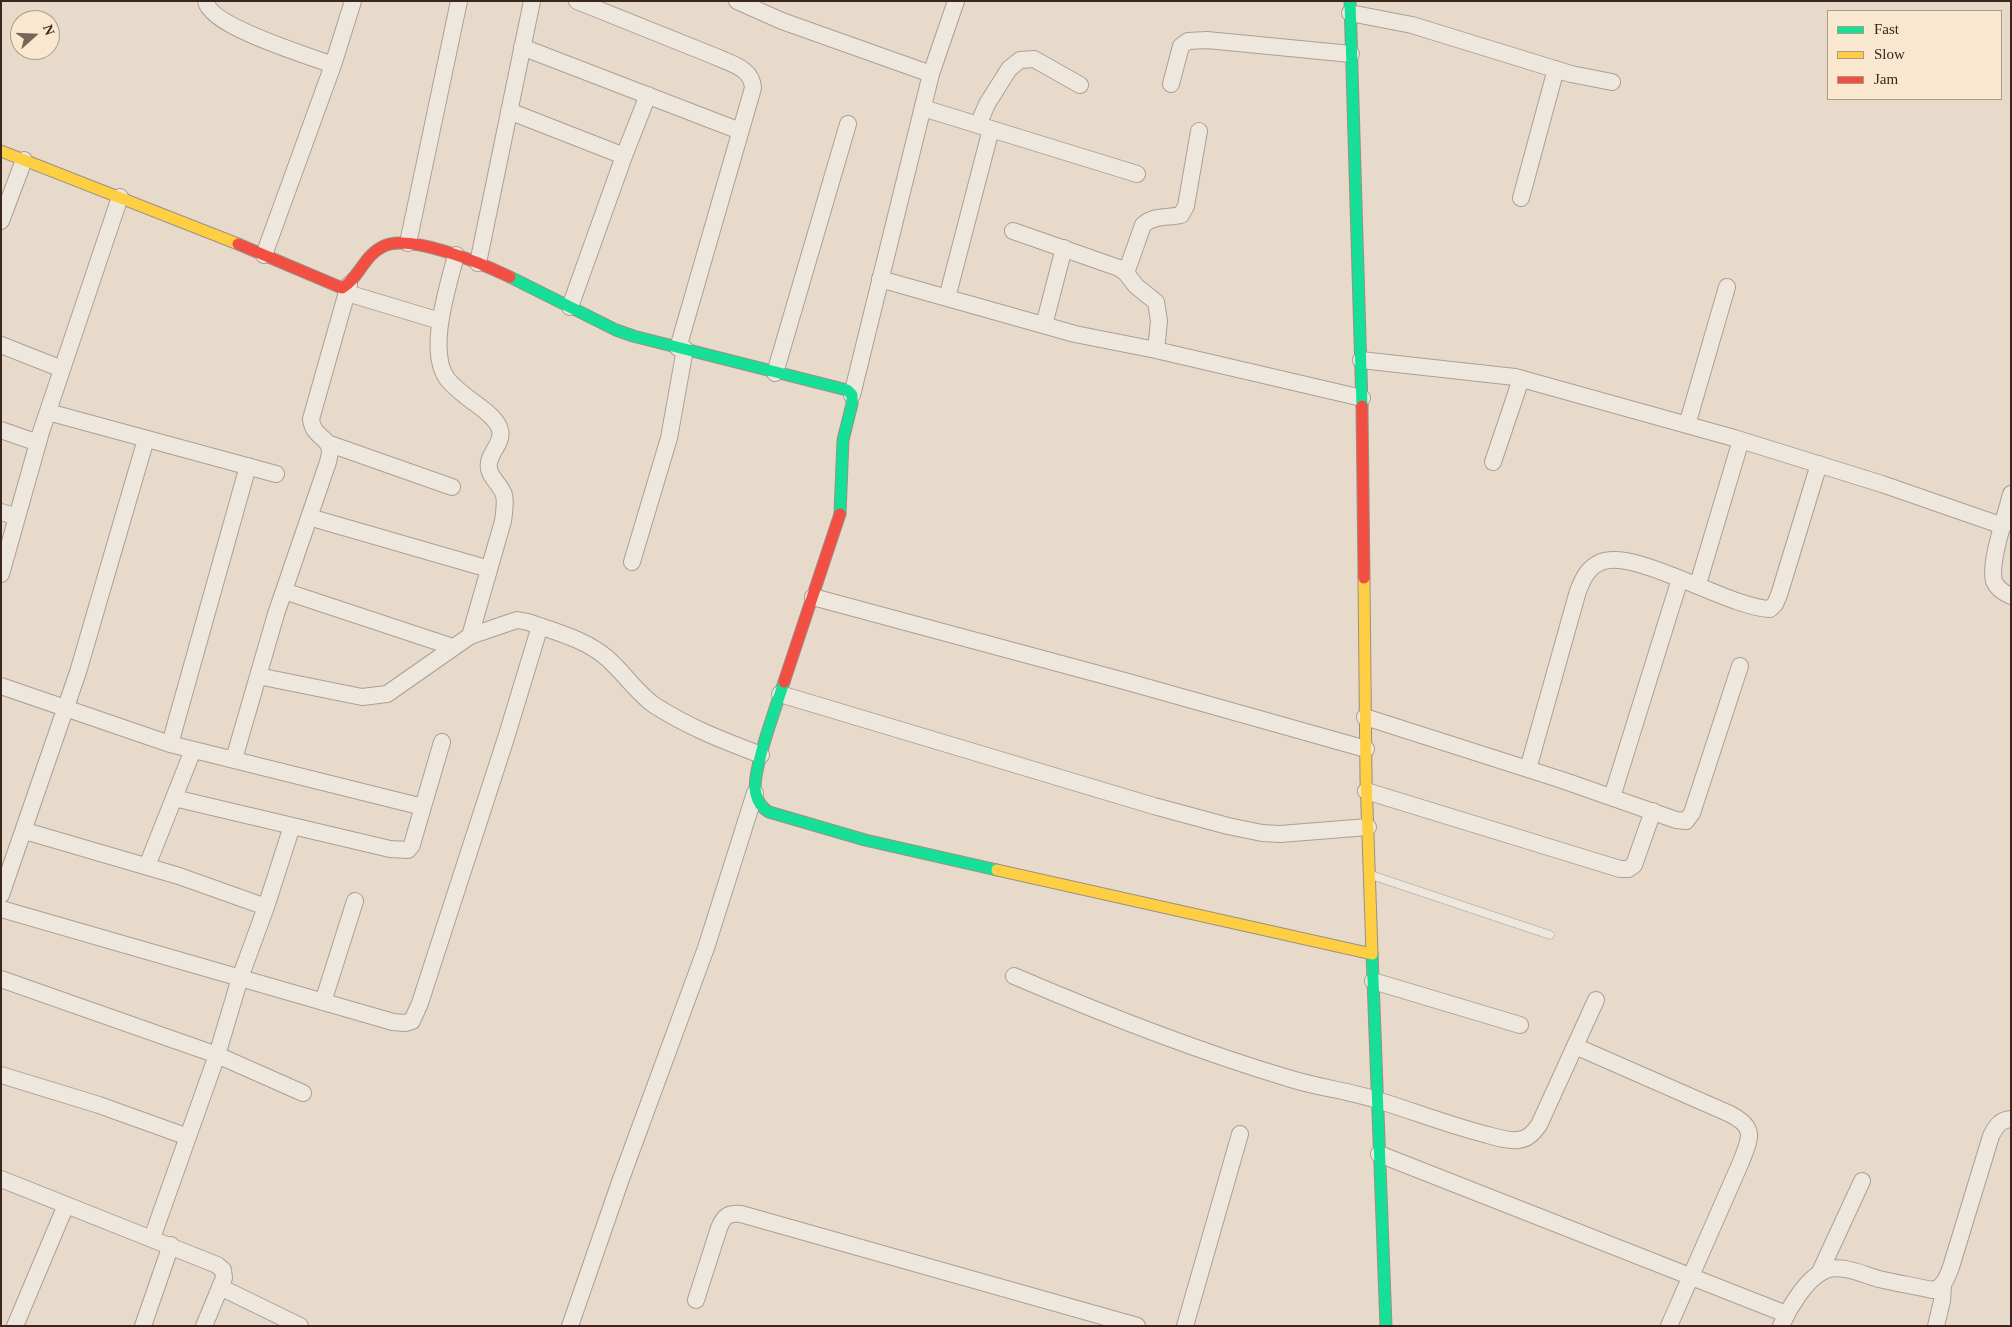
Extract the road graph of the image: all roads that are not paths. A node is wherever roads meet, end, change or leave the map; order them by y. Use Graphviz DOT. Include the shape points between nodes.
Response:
graph roads {
  1 [pos="206,1"];
  2 [pos="353,1"];
  3 [pos="459,1"];
  4 [pos="532,1"];
  5 [pos="577,1"];
  6 [pos="737,1"];
  7 [pos="956,1"];
  8 [pos="1350,7"];
  9 [pos="522,47"];
  10 [pos="1351,54"];
  11 [pos="333,65"];
  12 [pos="1556,69"];
  13 [pos="931,74"];
  14 [pos="1612,82"];
  15 [pos="1080,84"];
  16 [pos="1172,84"];
  17 [pos="648,95"];
  18 [pos="922,108"];
  19 [pos="509,111"];
  20 [pos="848,124"];
  21 [pos="985,127"];
  22 [pos="1199,131"];
  23 [pos="740,132"];
  24 [pos="1,151"];
  25 [pos="624,156"];
  26 [pos="24,160"];
  27 [pos="1137,174"];
  28 [pos="120,197"];
  29 [pos="1520,198"];
  30 [pos="1,221"];
  31 [pos="1013,231"];
  32 [pos="408,243"];
  33 [pos="1064,248"];
  34 [pos="456,255"];
  35 [pos="264,256"];
  36 [pos="478,263"];
  37 [pos="1126,273"];
  38 [pos="880,279"];
  39 [pos="1727,287"];
  40 [pos="348,289"];
  41 [pos="947,298"];
  42 [pos="570,307"];
  43 [pos="440,321"];
  44 [pos="1044,326"];
  45 [pos="1,345"];
  46 [pos="682,348"];
  47 [pos="1156,350"];
  48 [pos="1361,360"];
  49 [pos="62,368"];
  50 [pos="775,373"];
  51 [pos="1521,379"];
  52 [pos="852,395"];
  53 [pos="1362,398"];
  54 [pos="48,412"];
  55 [pos="1687,424"];
  56 [pos="1,430"];
  57 [pos="146,439"];
  58 [pos="1741,440"];
  59 [pos="38,443"];
  60 [pos="327,443"];
  61 [pos="1493,462"];
  62 [pos="1819,464"];
  63 [pos="248,466"];
  64 [pos="276,474"];
  65 [pos="452,486"];
  66 [pos="2011,494"];
  67 [pos="1,512"];
  68 [pos="17,517"];
  69 [pos="309,517"];
  70 [pos="2003,526"];
  71 [pos="632,562"];
  72 [pos="489,569"];
  73 [pos="1,574"];
  74 [pos="1680,579"];
  75 [pos="1698,584"];
  76 [pos="284,591"];
  77 [pos="2011,596"];
  78 [pos="813,597"];
  79 [pos="540,626"];
  80 [pos="470,636"];
  81 [pos="453,647"];
  82 [pos="1740,666"];
  83 [pos="258,676"];
  84 [pos="1,686"];
  85 [pos="780,694"];
  86 [pos="66,708"];
  87 [pos="1365,717"];
  88 [pos="442,742"];
  89 [pos="170,744"];
  90 [pos="193,750"];
  91 [pos="1366,750"];
  92 [pos="761,755"];
  93 [pos="234,759"];
  94 [pos="1528,769"];
  95 [pos="1366,791"];
  96 [pos="755,793"];
  97 [pos="1612,797"];
  98 [pos="174,798"];
  99 [pos="423,807"];
  100 [pos="1653,811"];
  101 [pos="292,826"];
  102 [pos="1368,826"];
  103 [pos="24,831"];
  104 [pos="147,866"];
  105 [pos="1370,875"];
  106 [pos="1,895"];
  107 [pos="355,901"];
  108 [pos="266,907"];
  109 [pos="1,909"];
  110 [pos="1550,935"];
  111 [pos="1372,954"];
  112 [pos="1014,976"];
  113 [pos="240,978"];
  114 [pos="1,979"];
  115 [pos="1373,981"];
  116 [pos="1596,1000"];
  117 [pos="323,1002"];
  118 [pos="1520,1025"];
  119 [pos="1575,1046"];
  120 [pos="217,1055"];
  121 [pos="1,1075"];
  122 [pos="303,1093"];
  123 [pos="1378,1100"];
  124 [pos="2011,1119"];
  125 [pos="1240,1134"];
  126 [pos="188,1137"];
  127 [pos="1379,1154"];
  128 [pos="1,1179"];
  129 [pos="1862,1181"];
  130 [pos="66,1205"];
  131 [pos="152,1238"];
  132 [pos="171,1246"];
  133 [pos="1819,1274"];
  134 [pos="1691,1276"];
  135 [pos="1943,1285"];
  136 [pos="220,1287"];
  137 [pos="696,1300"];
  138 [pos="1784,1320"];
  139 [pos="1388,1322"];
  140 [pos="294,1324"];
  141 [pos="15,1326"];
  142 [pos="143,1326"];
  143 [pos="204,1326"];
  144 [pos="570,1326"];
  145 [pos="1137,1326"];
  146 [pos="1185,1326"];
  147 [pos="1669,1326"];
  148 [pos="1936,1326"];
  1 -- 11 [label="street" via="211,12 251,35"];
  2 -- 11 [label="street"];
  3 -- 32 [label="street"];
  4 -- 9 [label="street"];
  5 -- 23 [label="street" via="742,68 753,81 753,88"];
  6 -- 13 [label="street" via="782,21"];
  7 -- 13 [label="street"];
  8 -- 10 [label="street"];
  8 -- 12 [label="street"];
  9 -- 17 [label="street"];
  9 -- 19 [label="street"];
  10 -- 16 [label="street" via="1207,40 1188,41 1181,46"];
  10 -- 48 [label="street"];
  11 -- 35 [label="street"];
  12 -- 14 [label="street"];
  12 -- 29 [label="street"];
  13 -- 18 [label="street"];
  15 -- 21 [label="street" via="1034,59 1020,60 1009,69 987,104"];
  17 -- 23 [label="street"];
  17 -- 25 [label="street"];
  18 -- 21 [label="street"];
  18 -- 38 [label="street"];
  19 -- 25 [label="street"];
  19 -- 36 [label="street"];
  20 -- 50 [label="street"];
  21 -- 27 [label="street"];
  21 -- 41 [label="street"];
  22 -- 37 [label="street" via="1186,206 1181,215 1156,217 1142,225"];
  23 -- 46 [label="street"];
  24 -- 26 [label="street"];
  25 -- 42 [label="street"];
  26 -- 28 [label="street"];
  26 -- 30 [label="street"];
  28 -- 35 [label="street"];
  28 -- 49 [label="street"];
  31 -- 33 [label="street"];
  32 -- 34 [label="street"];
  32 -- 40 [label="street" via="393,242 380,247 370,255"];
  33 -- 37 [label="street"];
  33 -- 44 [label="street"];
  34 -- 36 [label="street"];
  34 -- 43 [label="street"];
  35 -- 40 [label="street"];
  36 -- 42 [label="street"];
  37 -- 47 [label="street" via="1156,302 1159,321"];
  38 -- 41 [label="street"];
  38 -- 52 [label="street"];
  39 -- 55 [label="street"];
  40 -- 43 [label="street"];
  40 -- 60 [label="street" via="311,419 312,428"];
  41 -- 44 [label="street"];
  42 -- 46 [label="street" via="616,330"];
  43 -- 72 [label="street" via="438,342 448,380 500,430 500,437 488,461 491,476 504,494 505,502"];
  44 -- 47 [label="street"];
  45 -- 49 [label="street"];
  46 -- 50 [label="street"];
  46 -- 71 [label="street" via="669,438"];
  47 -- 53 [label="street"];
  48 -- 51 [label="street"];
  48 -- 53 [label="street"];
  49 -- 54 [label="street"];
  50 -- 52 [label="street" via="847,390"];
  51 -- 55 [label="street"];
  51 -- 61 [label="street"];
  52 -- 78 [label="street" via="843,440 840,513"];
  53 -- 87 [label="street"];
  54 -- 57 [label="street"];
  54 -- 59 [label="street"];
  55 -- 58 [label="street"];
  56 -- 59 [label="street"];
  57 -- 63 [label="street"];
  57 -- 86 [label="street"];
  58 -- 62 [label="street"];
  58 -- 75 [label="street"];
  59 -- 68 [label="street"];
  60 -- 65 [label="street"];
  60 -- 69 [label="street" via="330,450 328,462"];
  62 -- 70 [label="street"];
  62 -- 75 [label="street" via="1775,604 1770,609 1755,607"];
  63 -- 64 [label="street"];
  63 -- 89 [label="street"];
  66 -- 70 [label="street"];
  67 -- 68 [label="street"];
  68 -- 73 [label="street"];
  69 -- 72 [label="street"];
  69 -- 76 [label="street"];
  70 -- 77 [label="street" via="1993,564 1994,582 2001,592"];
  72 -- 80 [label="street"];
  74 -- 75 [label="street"];
  74 -- 94 [label="street" via="1618,560 1592,566 1584,576"];
  74 -- 97 [label="street"];
  76 -- 81 [label="street"];
  76 -- 83 [label="street"];
  78 -- 85 [label="street"];
  78 -- 91 [label="street"];
  79 -- 80 [label="street" via="518,620"];
  79 -- 92 [label="street" via="596,649 652,703 680,722"];
  79 -- 117 [label="street" via="504,747 412,1021 393,1022"];
  80 -- 81 [label="street"];
  81 -- 83 [label="street" via="387,694 377,696 362,697"];
  82 -- 100 [label="street" via="1692,813 1686,820 1676,820"];
  83 -- 93 [label="street"];
  84 -- 86 [label="street"];
  85 -- 92 [label="street"];
  85 -- 102 [label="street" via="1228,826 1280,834"];
  86 -- 89 [label="street"];
  86 -- 103 [label="street"];
  87 -- 91 [label="street"];
  87 -- 94 [label="street"];
  88 -- 99 [label="street"];
  89 -- 90 [label="street"];
  90 -- 93 [label="street"];
  90 -- 98 [label="street"];
  91 -- 95 [label="street"];
  92 -- 96 [label="street"];
  93 -- 99 [label="street"];
  94 -- 97 [label="street"];
  95 -- 100 [label="street" via="1620,869 1634,865"];
  95 -- 102 [label="street"];
  96 -- 111 [label="street" via="761,807 769,812 865,840"];
  96 -- 144 [label="street" via="706,948"];
  97 -- 100 [label="street"];
  98 -- 101 [label="street"];
  98 -- 104 [label="street"];
  99 -- 101 [label="street" via="408,850 390,849"];
  101 -- 108 [label="street"];
  102 -- 105 [label="street"];
  103 -- 104 [label="street"];
  103 -- 106 [label="street"];
  104 -- 108 [label="street"];
  105 -- 110 [label="lane"];
  105 -- 111 [label="street"];
  107 -- 117 [label="street"];
  108 -- 113 [label="street"];
  109 -- 113 [label="street"];
  111 -- 115 [label="street"];
  112 -- 123 [label="street" via="1103,1014 1222,1057 1293,1080"];
  113 -- 117 [label="street"];
  113 -- 120 [label="street"];
  114 -- 120 [label="street"];
  115 -- 118 [label="street"];
  115 -- 123 [label="street"];
  116 -- 119 [label="street"];
  119 -- 123 [label="street" via="1539,1125 1526,1138 1504,1139 1472,1131"];
  119 -- 134 [label="street" via="1730,1114 1748,1126 1750,1140"];
  120 -- 122 [label="street"];
  120 -- 126 [label="street"];
  121 -- 126 [label="street"];
  123 -- 127 [label="street"];
  124 -- 135 [label="street" via="2003,1120 1991,1136"];
  125 -- 146 [label="street"];
  126 -- 131 [label="street"];
  127 -- 134 [label="street"];
  127 -- 139 [label="street"];
  128 -- 130 [label="street"];
  129 -- 133 [label="street"];
  130 -- 131 [label="street"];
  130 -- 141 [label="street"];
  131 -- 132 [label="street"];
  132 -- 136 [label="street" via="217,1264 224,1278"];
  132 -- 142 [label="street"];
  133 -- 135 [label="street" via="1835,1268 1932,1290"];
  133 -- 138 [label="street" via="1808,1283"];
  134 -- 138 [label="street"];
  134 -- 147 [label="street"];
  135 -- 148 [label="street"];
  136 -- 140 [label="street"];
  136 -- 143 [label="street"];
  137 -- 145 [label="street" via="719,1228 724,1217 731,1213"];
}
